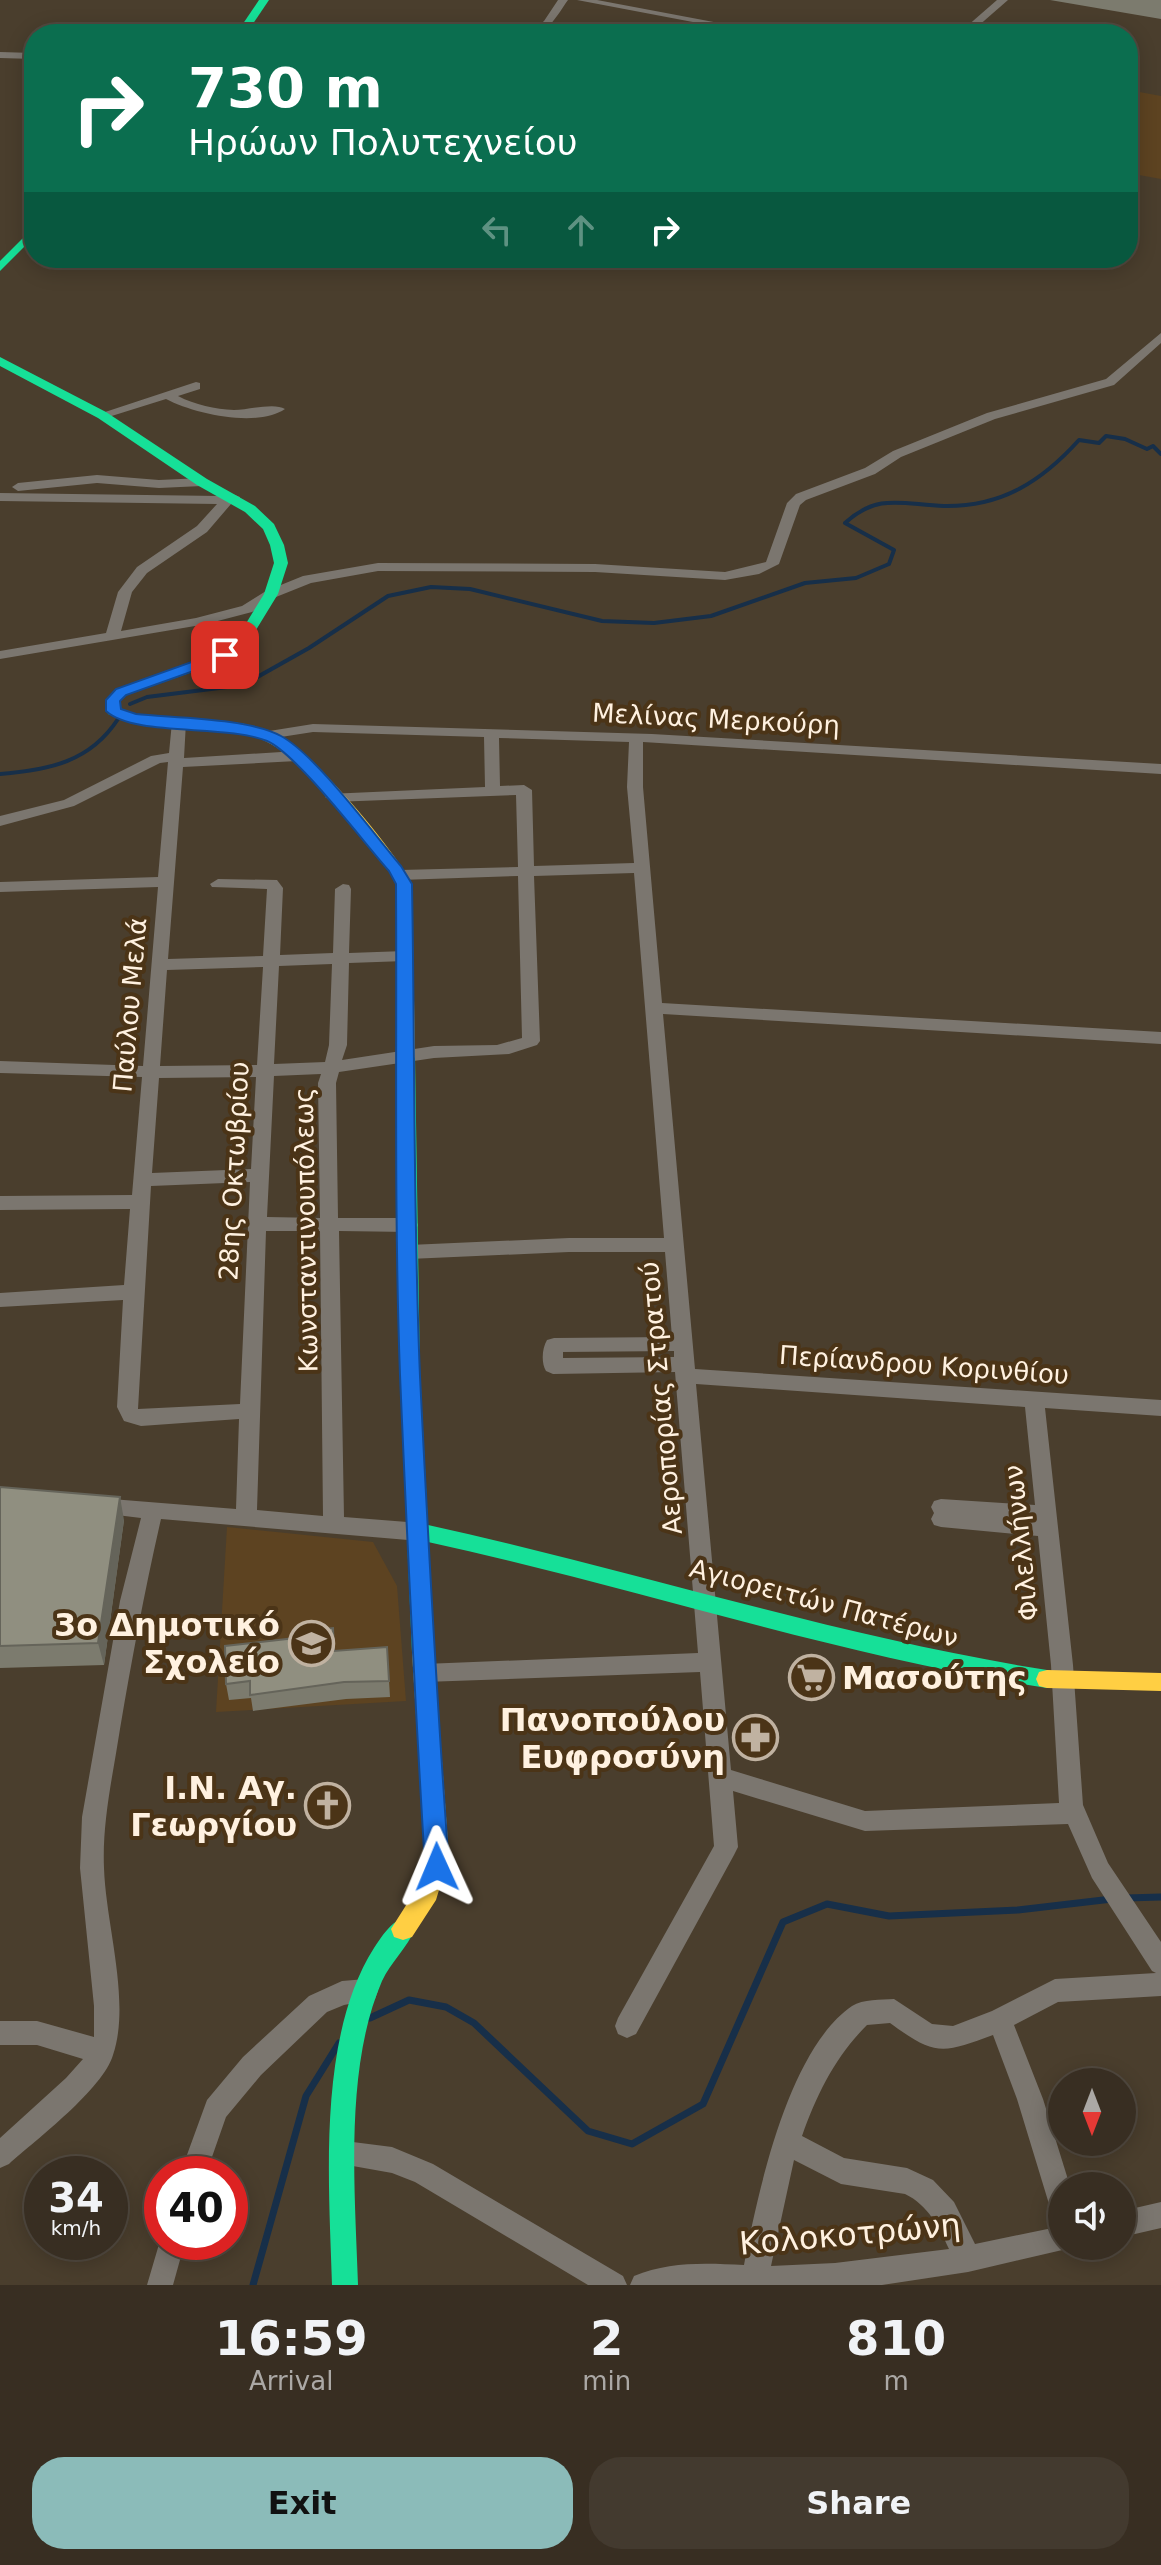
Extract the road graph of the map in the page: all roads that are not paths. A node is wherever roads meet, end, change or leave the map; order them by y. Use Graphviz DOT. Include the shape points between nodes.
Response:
graph roads {
  1 [pos="264,0"];
  2 [pos="563,0"];
  3 [pos="582,0"];
  4 [pos="1003,0"];
  5 [pos="248,24"];
  6 [pos="546,24"];
  7 [pos="716,24"];
  8 [pos="975,24"];
  9 [pos="0,55"];
  10 [pos="24,56"];
  11 [pos="24,241"];
  12 [pos="0,268"];
  13 [pos="1161,337"];
  14 [pos="0,361"];
  15 [pos="196,386"];
  16 [pos="167,395"];
  17 [pos="279,409"];
  18 [pos="102,415"];
  19 [pos="202,482"];
  20 [pos="0,488"];
  21 [pos="0,497"];
  22 [pos="229,498"];
  23 [pos="271,594"];
  24 [pos="197,622"];
  25 [pos="112,636"];
  26 [pos="0,655"];
  27 [pos="204,663"];
  28 [pos="179,722"];
  29 [pos="268,735"];
  30 [pos="491,735"];
  31 [pos="636,740"];
  32 [pos="297,756"];
  33 [pos="176,760"];
  34 [pos="1161,769"];
  35 [pos="493,791"];
  36 [pos="333,797"];
  37 [pos="0,821"];
  38 [pos="642,868"];
  39 [pos="527,872"];
  40 [pos="400,875"];
  41 [pos="167,882"];
  42 [pos="218,884"];
  43 [pos="0,887"];
  44 [pos="343,889"];
  45 [pos="405,956"];
  46 [pos="341,958"];
  47 [pos="270,961"];
  48 [pos="160,965"];
  49 [pos="654,1008"];
  50 [pos="1161,1038"];
  51 [pos="407,1056"];
  52 [pos="0,1067"];
  53 [pos="332,1067"];
  54 [pos="266,1071"];
  55 [pos="151,1072"];
  56 [pos="261,1175"];
  57 [pos="142,1180"];
  58 [pos="140,1202"];
  59 [pos="0,1203"];
  60 [pos="258,1224"];
  61 [pos="331,1225"];
  62 [pos="409,1225"];
  63 [pos="674,1245"];
  64 [pos="409,1252"];
  65 [pos="133,1292"];
  66 [pos="0,1300"];
  67 [pos="683,1361"];
  68 [pos="1034,1399"];
  69 [pos="1161,1408"];
  70 [pos="250,1411"];
  71 [pos="77,1504"];
  72 [pos="153,1510"];
  73 [pos="941,1513"];
  74 [pos="246,1517"];
  75 [pos="1047,1521"];
  76 [pos="334,1523"];
  77 [pos="420,1532"];
  78 [pos="704,1600"];
  79 [pos="709,1662"];
  80 [pos="424,1673"];
  81 [pos="1063,1681"];
  82 [pos="1161,1682"];
  83 [pos="720,1777"];
  84 [pos="1073,1813"];
  85 [pos="1161,1963"];
  86 [pos="1161,1984"];
  87 [pos="365,1995"];
  88 [pos="1000,2020"];
  89 [pos="627,2026"];
  90 [pos="0,2033"];
  91 [pos="102,2052"];
  92 [pos="786,2141"];
  93 [pos="345,2154"];
  94 [pos="0,2155"];
  95 [pos="199,2156"];
  96 [pos="1052,2172"];
  97 [pos="1161,2215"];
  98 [pos="1136,2221"];
  99 [pos="1048,2242"];
  100 [pos="968,2259"];
  101 [pos="167,2260"];
  102 [pos="754,2282"];
  103 [pos="160,2285"];
  104 [pos="345,2285"];
  105 [pos="614,2285"];
  106 [pos="643,2285"];
  1 -- 5 [label="street"];
  2 -- 6 [label="street"];
  3 -- 7 [label="street"];
  4 -- 8 [label="street"];
  9 -- 10 [label="street"];
  11 -- 12 [label="street"];
  13 -- 23 [label="street" via="1110,382 991,416 801,497 794,503 772,564 759,570 725,576 595,568 392,566 308,579"];
  14 -- 18 [label="street"];
  15 -- 16 [label="street"];
  16 -- 17 [label="street" via="187,407 224,413"];
  16 -- 18 [label="street"];
  18 -- 19 [label="street"];
  19 -- 20 [label="street" via="97,479"];
  19 -- 22 [label="street"];
  21 -- 22 [label="street"];
  22 -- 23 [label="street" via="269,527 277,545 281,563"];
  22 -- 25 [label="street" via="202,529 142,570 125,592"];
  23 -- 24 [label="street" via="247,609"];
  23 -- 27 [label="street" via="232,650"];
  24 -- 25 [label="street"];
  24 -- 27 [label="street" via="219,632 217,648"];
  25 -- 26 [label="street"];
  27 -- 28 [label="street" via="127,690 112,704 113,711 126,717"];
  28 -- 29 [label="street"];
  28 -- 33 [label="street, Παύλου Μελά"];
  29 -- 30 [label="street, Μελίνας Μερκούρη" via="313,728"];
  29 -- 32 [label="street"];
  30 -- 31 [label="street, Μελίνας Μερκούρη"];
  30 -- 35 [label="street"];
  31 -- 34 [label="street, Μελίνας Μερκούρη"];
  31 -- 38 [label="street, Αεροπορίας Στρατού"];
  32 -- 33 [label="street"];
  32 -- 36 [label="street"];
  33 -- 37 [label="street" via="142,765 69,803"];
  33 -- 41 [label="street, Παύλου Μελά"];
  35 -- 36 [label="street"];
  35 -- 39 [label="street" via="524,790"];
  36 -- 40 [label="street"];
  38 -- 39 [label="street"];
  38 -- 49 [label="street, Αεροπορίας Στρατού"];
  39 -- 40 [label="street"];
  39 -- 51 [label="street" via="533,1039 522,1045"];
  40 -- 45 [label="street"];
  41 -- 43 [label="street"];
  41 -- 48 [label="street, Παύλου Μελά"];
  42 -- 47 [label="street, 28ης Οκτωβρίου" via="274,885"];
  44 -- 46 [label="street, Κωνσταντινουπόλεως"];
  45 -- 46 [label="street"];
  45 -- 51 [label="street"];
  46 -- 47 [label="street"];
  46 -- 53 [label="street, Κωνσταντινουπόλεως" via="338,1045"];
  47 -- 48 [label="street"];
  47 -- 54 [label="street, 28ης Οκτωβρίου"];
  48 -- 55 [label="street, Παύλου Μελά"];
  49 -- 50 [label="street"];
  49 -- 63 [label="street, Αεροπορίας Στρατού"];
  51 -- 53 [label="street"];
  51 -- 62 [label="street"];
  52 -- 55 [label="street"];
  53 -- 54 [label="street"];
  53 -- 61 [label="street, Κωνσταντινουπόλεως" via="327,1083"];
  54 -- 55 [label="street"];
  54 -- 56 [label="street, 28ης Οκτωβρίου"];
  55 -- 57 [label="street, Παύλου Μελά"];
  56 -- 57 [label="street"];
  56 -- 60 [label="street, 28ης Οκτωβρίου"];
  57 -- 58 [label="street, Παύλου Μελά"];
  58 -- 59 [label="street"];
  58 -- 65 [label="street, Παύλου Μελά"];
  60 -- 61 [label="street"];
  60 -- 70 [label="street, 28ης Οκτωβρίου"];
  61 -- 62 [label="street"];
  61 -- 76 [label="street, Κωνσταντινουπόλεως"];
  62 -- 64 [label="street"];
  63 -- 64 [label="street"];
  63 -- 67 [label="street, Αεροπορίας Στρατού"];
  64 -- 77 [label="street"];
  65 -- 66 [label="street"];
  65 -- 70 [label="street, Παύλου Μελά" via="127,1407 131,1415"];
  67 -- 67 [label="street" via="554,1345 553,1366"];
  67 -- 68 [label="street, Περίανδρου Κορινθίου"];
  67 -- 78 [label="street, Αεροπορίας Στρατού"];
  68 -- 69 [label="street, Περίανδρου Κορινθίου"];
  68 -- 75 [label="street, Φιλελλήνων"];
  70 -- 74 [label="street, 28ης Οκτωβρίου"];
  71 -- 72 [label="street, Αγιορειτών Πατέρων"];
  72 -- 74 [label="street, Αγιορειτών Πατέρων"];
  72 -- 91 [label="street" via="128,1615 94,1817 92,1868 107,2023"];
  73 -- 75 [label="street"];
  74 -- 76 [label="street, Αγιορειτών Πατέρων"];
  75 -- 81 [label="street, Φιλελλήνων"];
  76 -- 77 [label="street, Αγιορειτών Πατέρων"];
  77 -- 78 [label="street, Αγιορειτών Πατέρων"];
  77 -- 80 [label="street"];
  78 -- 79 [label="street, Αεροπορίας Στρατού"];
  78 -- 81 [label="street, Αγιορειτών Πατέρων" via="898,1655"];
  79 -- 80 [label="street"];
  79 -- 83 [label="street, Αεροπορίας Στρατού"];
  80 -- 87 [label="street" via="437,1867 427,1896 385,1950"];
  81 -- 82 [label="street, Αγιορειτών Πατέρων"];
  81 -- 84 [label="street, Φιλελλήνων"];
  83 -- 84 [label="street" via="865,1821"];
  83 -- 89 [label="street, Αεροπορίας Στρατού" via="726,1847"];
  84 -- 85 [label="street, Φιλελλήνων" via="1100,1870"];
  86 -- 88 [label="street" via="1055,1991"];
  87 -- 93 [label="street"];
  87 -- 95 [label="street" via="342,1993 318,2004 231,2088 216,2109"];
  88 -- 92 [label="street" via="953,2038 928,2036 894,2011 861,2014 828,2049"];
  88 -- 96 [label="street"];
  90 -- 91 [label="street" via="37,2033"];
  91 -- 94 [label="street" via="75,2087"];
  92 -- 100 [label="street" via="841,2171 907,2181 924,2189 945,2211"];
  92 -- 102 [label="street"];
  93 -- 104 [label="street"];
  93 -- 105 [label="street" via="392,2160 424,2173"];
  97 -- 98 [label="street"];
  99 -- 100 [label="street, Κολοκοτρώνη"];
  100 -- 102 [label="street, Κολοκοτρώνη"];
  101 -- 103 [label="street"];
  102 -- 106 [label="street, Κολοκοτρώνη" via="686,2278"];
}
